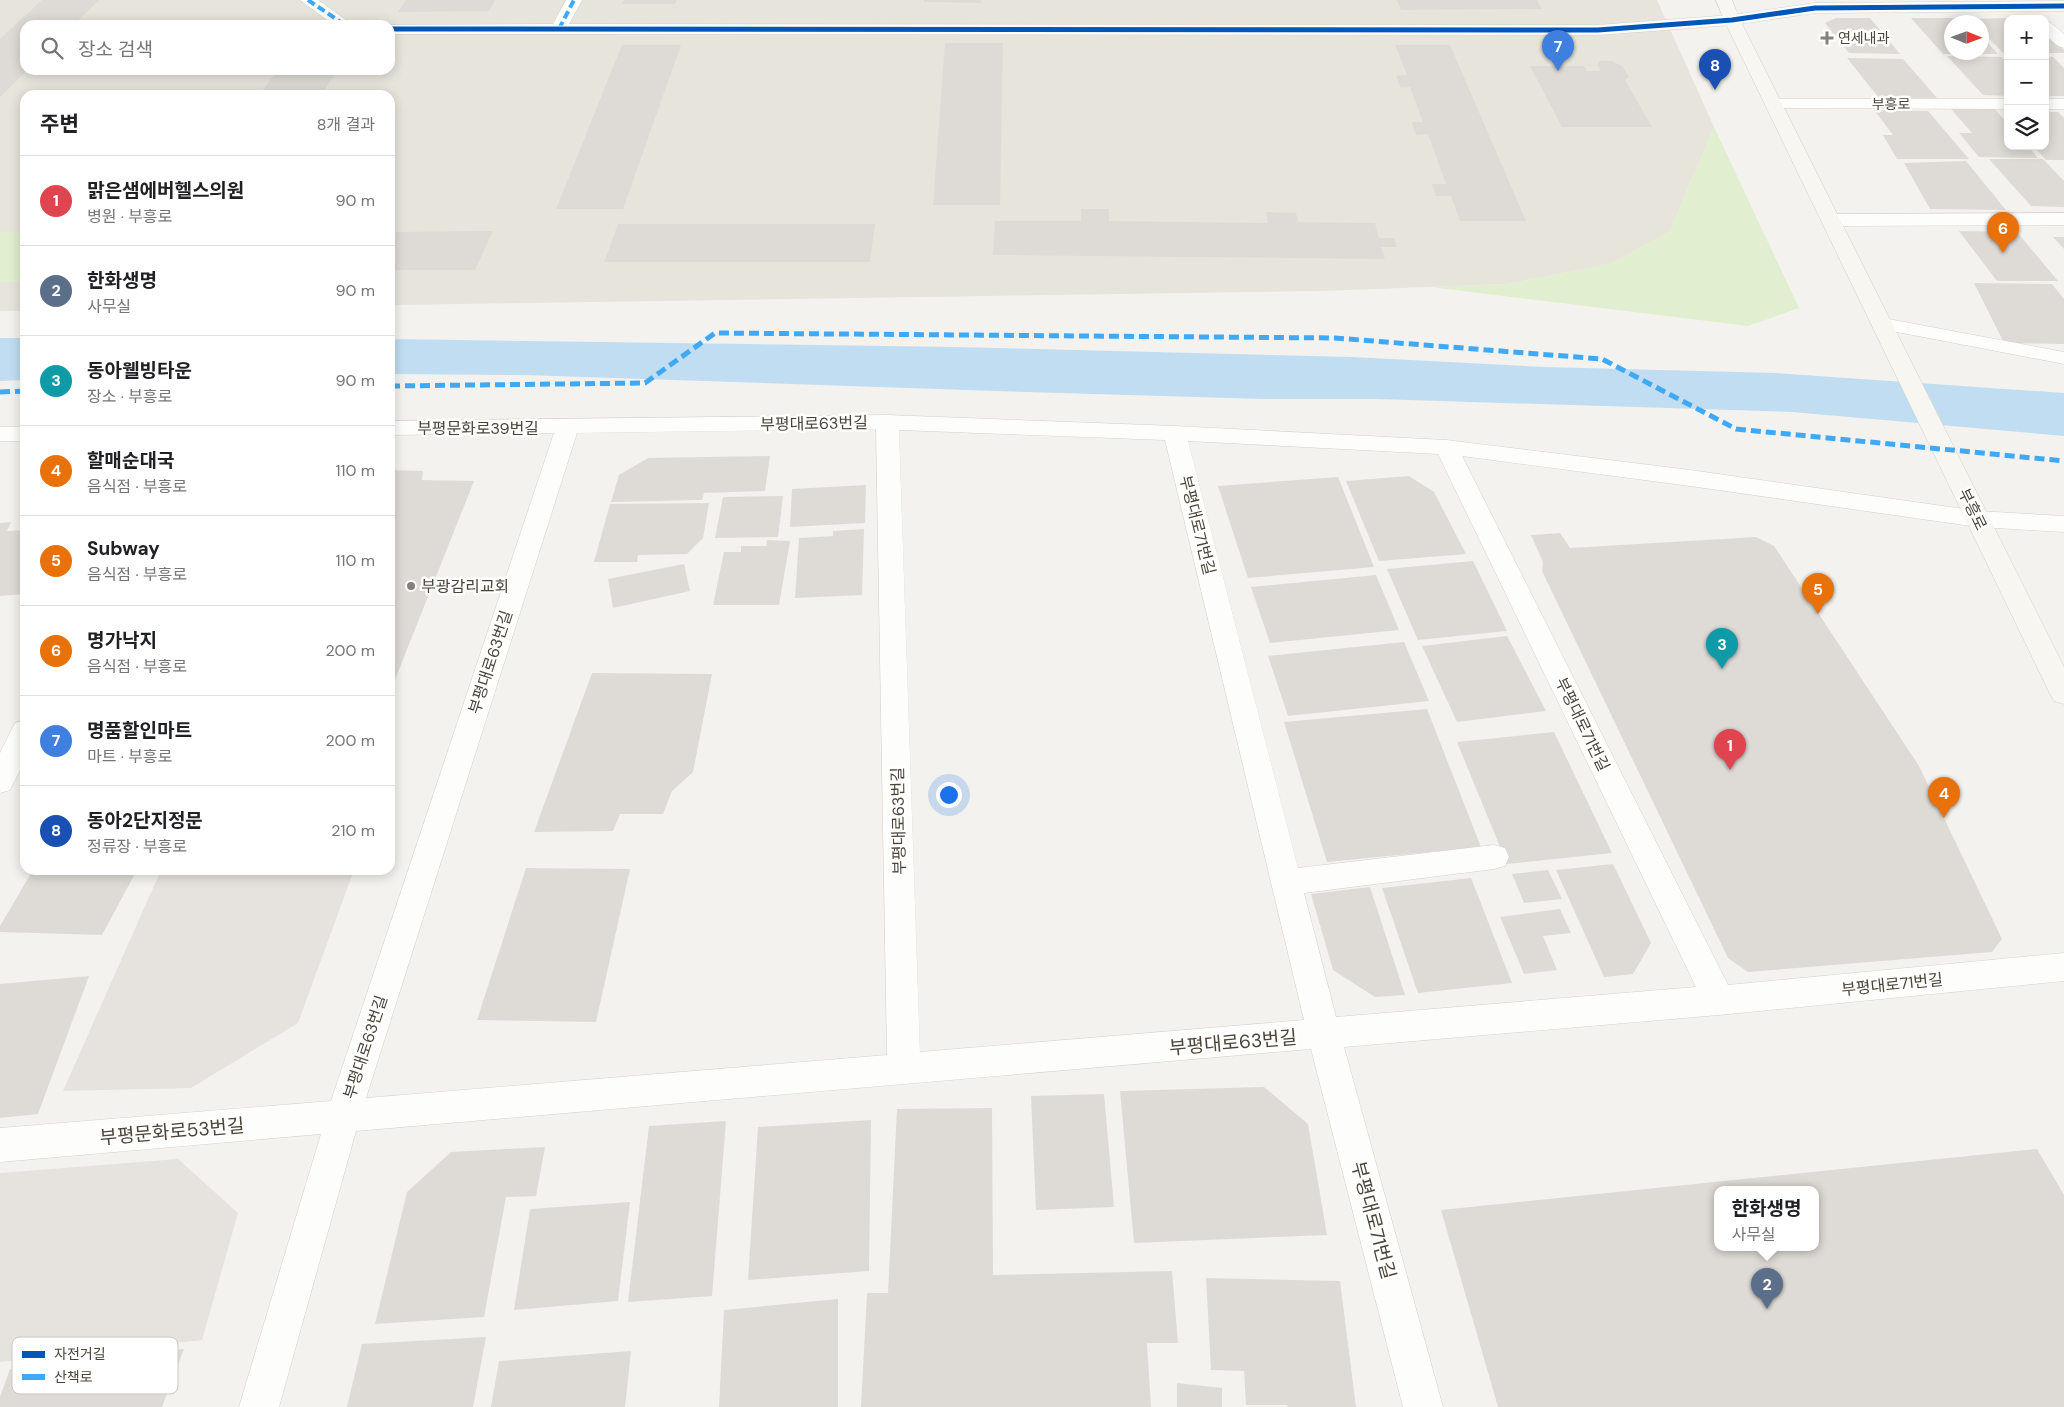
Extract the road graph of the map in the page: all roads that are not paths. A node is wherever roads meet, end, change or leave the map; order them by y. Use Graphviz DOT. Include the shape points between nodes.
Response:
graph roads {
  1 [pos="308,0"];
  2 [pos="574,0"];
  3 [pos="1724,0"];
  4 [pos="2024,6"];
  5 [pos="2064,6"];
  6 [pos="2034,15"];
  7 [pos="338,20"];
  8 [pos="1732,20"];
  9 [pos="395,29"];
  10 [pos="559,29"];
  11 [pos="2049,30"];
  12 [pos="2064,43"];
  13 [pos="1775,104"];
  14 [pos="2004,104"];
  15 [pos="2049,104"];
  16 [pos="2064,104"];
  17 [pos="2064,219"];
  18 [pos="1832,220"];
  19 [pos="1882,324"];
  20 [pos="2064,358"];
  21 [pos="888,422"];
  22 [pos="567,427"];
  23 [pos="395,428"];
  24 [pos="1175,432"];
  25 [pos="0,434"];
  26 [pos="20,434"];
  27 [pos="1446,447"];
  28 [pos="1978,519"];
  29 [pos="2064,524"];
  30 [pos="2064,694"];
  31 [pos="20,741"];
  32 [pos="0,782"];
  33 [pos="1494,857"];
  34 [pos="1286,882"];
  35 [pos="2064,967"];
  36 [pos="1719,1000"];
  37 [pos="1324,1034"];
  38 [pos="904,1070"];
  39 [pos="343,1117"];
  40 [pos="0,1145"];
  41 [pos="259,1407"];
  42 [pos="1423,1407"];
  1 -- 7 [label="street"];
  2 -- 10 [label="street"];
  3 -- 8 [label="main road, 부흥로"];
  4 -- 5 [label="street"];
  4 -- 6 [label="street"];
  4 -- 8 [label="street" via="1815,8"];
  8 -- 10 [label="street" via="1598,30"];
  8 -- 13 [label="main road, 부흥로"];
  9 -- 10 [label="street"];
  11 -- 12 [label="street"];
  13 -- 14 [label="street, 부흥로"];
  13 -- 18 [label="main road, 부흥로"];
  15 -- 16 [label="street"];
  17 -- 18 [label="street"];
  18 -- 19 [label="main road, 부흥로"];
  19 -- 20 [label="street"];
  19 -- 28 [label="main road, 부흥로"];
  21 -- 22 [label="street, 부평대로63번길"];
  21 -- 24 [label="street, 부평대로63번길"];
  21 -- 38 [label="street, 부평대로63번길"];
  22 -- 23 [label="street, 부평문화로39번길"];
  22 -- 39 [label="street, 부평대로63번길"];
  24 -- 27 [label="street"];
  24 -- 34 [label="street, 부평대로71번길"];
  25 -- 26 [label="street"];
  27 -- 28 [label="street"];
  27 -- 36 [label="street, 부평대로71번길"];
  28 -- 29 [label="street"];
  28 -- 30 [label="main road, 부흥로"];
  31 -- 32 [label="street"];
  33 -- 34 [label="street"];
  34 -- 37 [label="street, 부평대로71번길"];
  35 -- 36 [label="street, 부평대로71번길"];
  36 -- 37 [label="street, 부평대로71번길"];
  37 -- 38 [label="street, 부평대로63번길"];
  37 -- 42 [label="street, 부평대로71번길"];
  38 -- 39 [label="street, 부평대로63번길"];
  39 -- 40 [label="street, 부평문화로53번길"];
  39 -- 41 [label="street, 부평대로63번길"];
}
